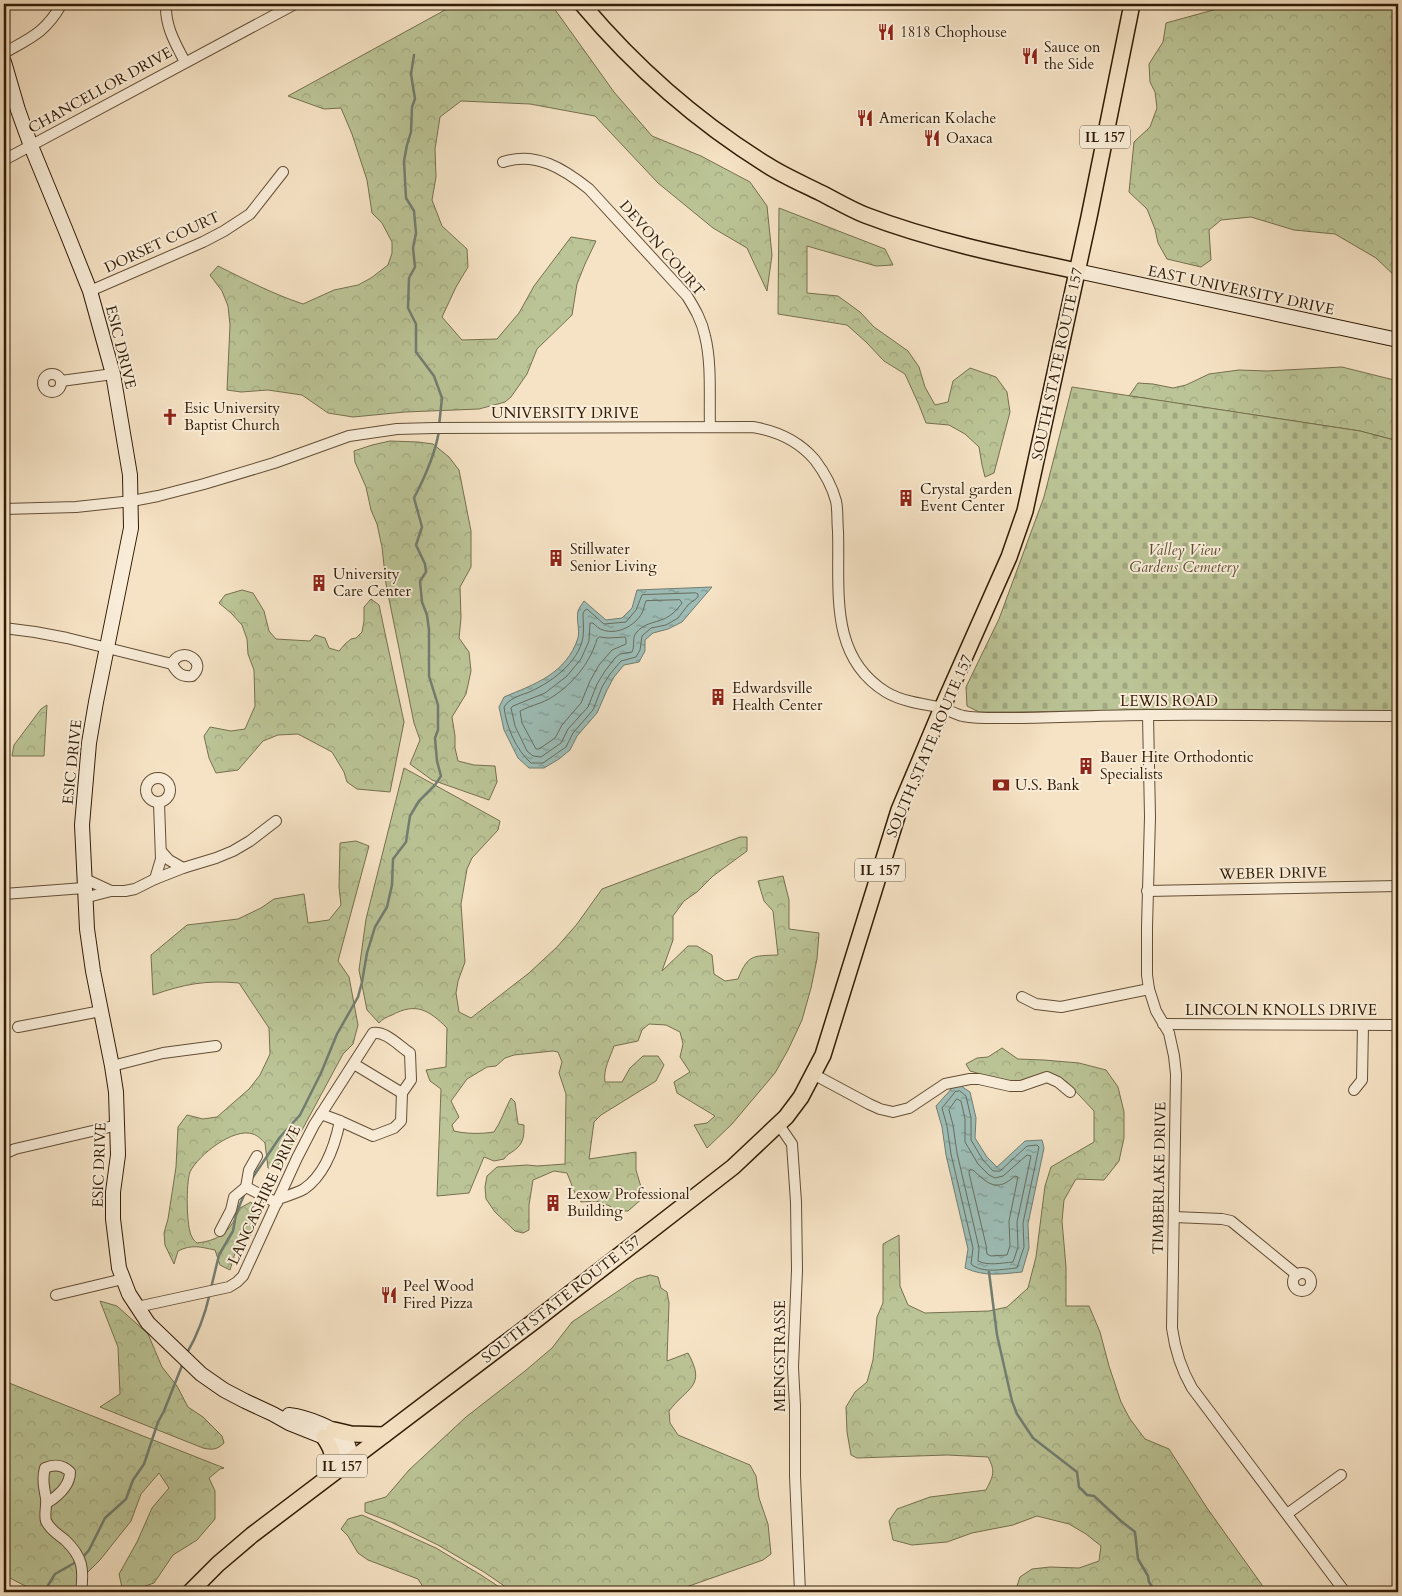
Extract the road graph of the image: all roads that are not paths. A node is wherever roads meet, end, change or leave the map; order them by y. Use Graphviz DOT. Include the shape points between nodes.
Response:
graph roads {
  1 [pos="166,4"];
  2 [pos="295,4"];
  3 [pos="582,4"];
  4 [pos="1132,4"];
  5 [pos="61,5"];
  6 [pos="4,53"];
  7 [pos="4,62"];
  8 [pos="185,62"];
  9 [pos="30,146"];
  10 [pos="4,160"];
  11 [pos="503,162"];
  12 [pos="283,172"];
  13 [pos="1077,271"];
  14 [pos="90,291"];
  15 [pos="1398,340"];
  16 [pos="112,374"];
  17 [pos="61,381"];
  18 [pos="710,427"];
  19 [pos="132,501"];
  20 [pos="4,509"];
  21 [pos="4,628"];
  22 [pos="107,647"];
  23 [pos="172,664"];
  24 [pos="942,708"];
  25 [pos="1148,715"];
  26 [pos="1398,716"];
  27 [pos="159,803"];
  28 [pos="276,821"];
  29 [pos="162,850"];
  30 [pos="182,868"];
  31 [pos="155,879"];
  32 [pos="1398,886"];
  33 [pos="84,888"];
  34 [pos="111,891"];
  35 [pos="1148,891"];
  36 [pos="4,894"];
  37 [pos="1149,989"];
  38 [pos="1022,997"];
  39 [pos="101,1010"];
  40 [pos="1163,1024"];
  41 [pos="1363,1025"];
  42 [pos="1398,1025"];
  43 [pos="18,1028"];
  44 [pos="216,1046"];
  45 [pos="354,1064"];
  46 [pos="112,1066"];
  47 [pos="813,1074"];
  48 [pos="1354,1090"];
  49 [pos="1070,1092"];
  50 [pos="402,1093"];
  51 [pos="321,1114"];
  52 [pos="340,1121"];
  53 [pos="118,1125"];
  54 [pos="779,1125"];
  55 [pos="4,1154"];
  56 [pos="257,1156"];
  57 [pos="246,1187"];
  58 [pos="278,1201"];
  59 [pos="1174,1217"];
  60 [pos="220,1231"];
  61 [pos="1296,1275"];
  62 [pos="123,1279"];
  63 [pos="56,1295"];
  64 [pos="137,1307"];
  65 [pos="329,1434"];
  66 [pos="384,1435"];
  67 [pos="352,1458"];
  68 [pos="330,1474"];
  69 [pos="1341,1475"];
  70 [pos="47,1503"];
  71 [pos="1287,1514"];
  72 [pos="81,1592"];
  73 [pos="190,1592"];
  74 [pos="800,1592"];
  75 [pos="1345,1592"];
  1 -- 8 [label="street, CHANCELLOR DRIVE" via="167,24"];
  2 -- 8 [label="street"];
  3 -- 13 [label="main road" via="630,58 670,95 709,127 768,166 864,214 1003,256"];
  4 -- 13 [label="main road, SOUTH STATE ROUTE 157 / IL 157"];
  5 -- 6 [label="street" via="38,34"];
  7 -- 9 [label="street, ESIC DRIVE"];
  8 -- 9 [label="street, CHANCELLOR DRIVE"];
  9 -- 10 [label="street, CHANCELLOR DRIVE"];
  9 -- 14 [label="street, ESIC DRIVE"];
  11 -- 18 [label="street, DEVON COURT" via="534,159 572,176 589,189 687,296 705,335 708,351"];
  12 -- 14 [label="street, DORSET COURT" via="250,214 224,231"];
  13 -- 15 [label="street, EAST UNIVERSITY DRIVE"];
  13 -- 24 [label="main road, SOUTH STATE ROUTE 157 / IL 157" via="1025,511 1009,557"];
  14 -- 16 [label="street, ESIC DRIVE"];
  16 -- 17 [label="street"];
  16 -- 19 [label="street, ESIC DRIVE"];
  18 -- 19 [label="street, UNIVERSITY DRIVE" via="397,428 372,431 204,484"];
  18 -- 24 [label="street, UNIVERSITY DRIVE" via="753,427 778,433 808,452 830,484 836,503 839,600 847,648 856,665 888,693"];
  19 -- 20 [label="street, UNIVERSITY DRIVE"];
  19 -- 22 [label="street, ESIC DRIVE" via="131,528"];
  21 -- 22 [label="street"];
  22 -- 23 [label="street"];
  22 -- 33 [label="street, ESIC DRIVE" via="84,784"];
  24 -- 25 [label="street, LEWIS ROAD" via="962,716 986,718"];
  24 -- 47 [label="main road, SOUTH STATE ROUTE 157 / IL 157" via="897,816 823,1055"];
  25 -- 26 [label="street, LEWIS ROAD"];
  25 -- 35 [label="street, TIMBERLAKE DRIVE"];
  27 -- 29 [label="street"];
  28 -- 30 [label="street" via="233,851"];
  29 -- 30 [label="street" via="169,860"];
  29 -- 31 [label="street"];
  30 -- 31 [label="street"];
  31 -- 34 [label="street" via="136,889"];
  32 -- 35 [label="street, WEBER DRIVE"];
  33 -- 34 [label="street"];
  33 -- 34 [label="street"];
  33 -- 36 [label="street"];
  33 -- 39 [label="street, ESIC DRIVE" via="89,946"];
  35 -- 37 [label="street, TIMBERLAKE DRIVE"];
  37 -- 38 [label="street" via="1061,1007 1036,1004"];
  37 -- 40 [label="street, TIMBERLAKE DRIVE"];
  39 -- 43 [label="street"];
  39 -- 46 [label="street, ESIC DRIVE"];
  40 -- 41 [label="street, LINCOLN KNOLLS DRIVE"];
  40 -- 59 [label="street, TIMBERLAKE DRIVE" via="1169,1033 1176,1074"];
  41 -- 42 [label="street, LINCOLN KNOLLS DRIVE"];
  41 -- 48 [label="street" via="1362,1080"];
  44 -- 46 [label="street" via="163,1053"];
  45 -- 50 [label="street"];
  45 -- 50 [label="street, LANCASHIRE DRIVE" via="373,1034 385,1035 410,1053 411,1080"];
  45 -- 51 [label="street, LANCASHIRE DRIVE"];
  46 -- 53 [label="street, ESIC DRIVE"];
  47 -- 49 [label="street" via="880,1109 893,1112 909,1108 945,1084 970,1079 1021,1086 1047,1077"];
  47 -- 54 [label="main road, SOUTH STATE ROUTE 157 / IL 157" via="801,1097"];
  50 -- 52 [label="street" via="401,1121 394,1128 372,1136"];
  51 -- 52 [label="street"];
  51 -- 58 [label="street, LANCASHIRE DRIVE"];
  52 -- 58 [label="street" via="329,1159 304,1188"];
  53 -- 55 [label="street"];
  53 -- 62 [label="street, ESIC DRIVE" via="113,1219"];
  54 -- 66 [label="main road, SOUTH STATE ROUTE 157 / IL 157" via="733,1167"];
  54 -- 74 [label="street, MENGSTRASSE" via="792,1144 796,1202 793,1367"];
  56 -- 57 [label="street" via="248,1170"];
  57 -- 58 [label="street"];
  57 -- 60 [label="street" via="234,1197"];
  58 -- 64 [label="street, LANCASHIRE DRIVE" via="248,1269 237,1282"];
  59 -- 61 [label="street" via="1230,1221"];
  59 -- 71 [label="street, TIMBERLAKE DRIVE" via="1172,1328 1179,1362 1192,1388"];
  62 -- 63 [label="street"];
  62 -- 64 [label="street, ESIC DRIVE"];
  64 -- 65 [label="street, ESIC DRIVE" via="161,1336 201,1374 224,1390 289,1423"];
  65 -- 66 [label="main road"];
  65 -- 67 [label="street, ESIC DRIVE"];
  65 -- 68 [label="main road" via="333,1452"];
  66 -- 67 [label="main road, SOUTH STATE ROUTE 157 / IL 157"];
  67 -- 68 [label="main road, SOUTH STATE ROUTE 157 / IL 157"];
  68 -- 73 [label="main road, SOUTH STATE ROUTE 157 / IL 157" via="233,1550"];
  69 -- 71 [label="street"];
  70 -- 72 [label="street" via="46,1520 53,1532 81,1560"];
  71 -- 75 [label="street, TIMBERLAKE DRIVE"];
}
